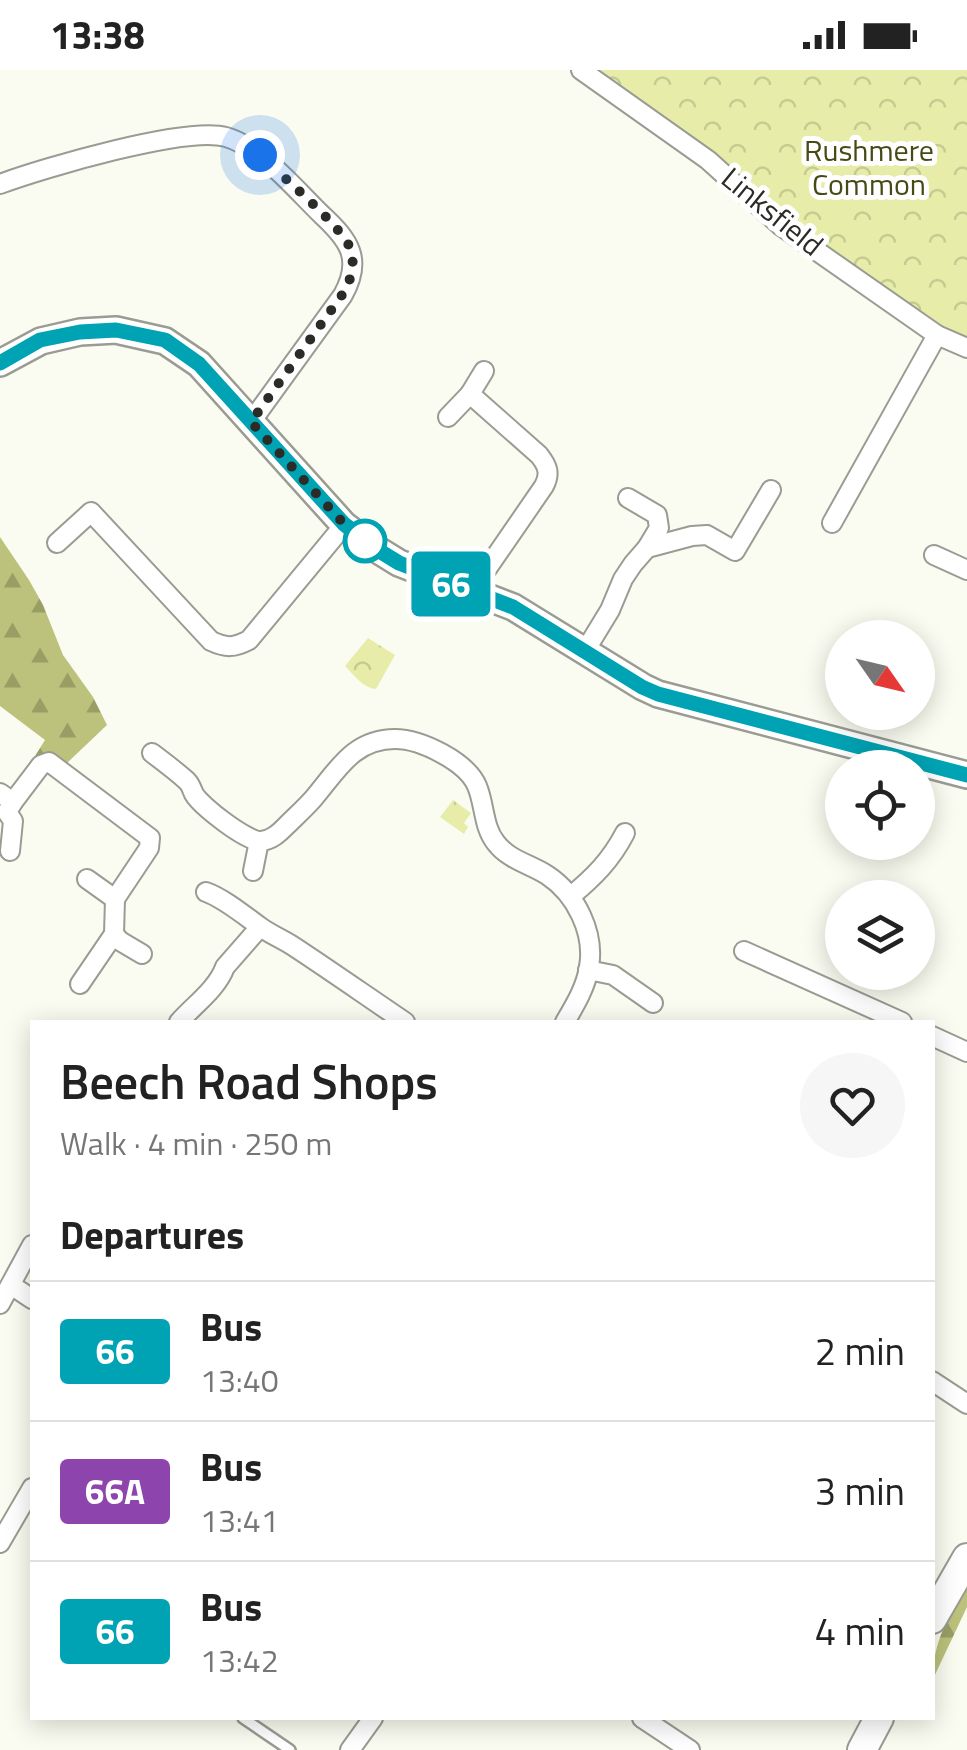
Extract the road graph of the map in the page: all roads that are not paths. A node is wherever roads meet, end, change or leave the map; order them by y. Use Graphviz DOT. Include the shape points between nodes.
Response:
graph roads {
  1 [pos="580,70"];
  2 [pos="0,184"];
  3 [pos="938,335"];
  4 [pos="967,348"];
  5 [pos="0,363"];
  6 [pos="484,371"];
  7 [pos="470,394"];
  8 [pos="448,417"];
  9 [pos="251,422"];
  10 [pos="770,490"];
  11 [pos="628,498"];
  12 [pos="832,523"];
  13 [pos="344,524"];
  14 [pos="57,543"];
  15 [pos="647,548"];
  16 [pos="934,555"];
  17 [pos="967,570"];
  18 [pos="474,592"];
  19 [pos="584,651"];
  20 [pos="152,753"];
  21 [pos="967,775"];
  22 [pos="7,798"];
  23 [pos="625,834"];
  24 [pos="258,841"];
  25 [pos="10,851"];
  26 [pos="253,871"];
  27 [pos="87,879"];
  28 [pos="206,892"];
  29 [pos="570,896"];
  30 [pos="115,899"];
  31 [pos="260,927"];
  32 [pos="114,934"];
  33 [pos="744,951"];
  34 [pos="142,954"];
  35 [pos="588,970"];
  36 [pos="80,984"];
  37 [pos="654,1003"];
  38 [pos="181,1020"];
  39 [pos="403,1020"];
  40 [pos="566,1020"];
  41 [pos="898,1020"];
  42 [pos="935,1037"];
  43 [pos="967,1052"];
  44 [pos="30,1249"];
  45 [pos="11,1285"];
  46 [pos="30,1299"];
  47 [pos="0,1304"];
  48 [pos="935,1383"];
  49 [pos="966,1402"];
  50 [pos="30,1491"];
  51 [pos="0,1543"];
  52 [pos="967,1558"];
  53 [pos="935,1614"];
  54 [pos="246,1720"];
  55 [pos="372,1720"];
  56 [pos="645,1720"];
  57 [pos="878,1720"];
  58 [pos="290,1750"];
  59 [pos="350,1750"];
  60 [pos="690,1750"];
  61 [pos="862,1750"];
  1 -- 3 [label="street, Linksfield" via="708,160 782,226"];
  2 -- 9 [label="street" via="198,136 224,136 273,168 340,232 353,266 350,283"];
  3 -- 4 [label="street, Linksfield"];
  3 -- 12 [label="street"];
  5 -- 9 [label="street" via="40,340 64,335 116,330 155,337 199,364"];
  6 -- 7 [label="street"];
  7 -- 8 [label="street"];
  7 -- 18 [label="street" via="548,471"];
  9 -- 13 [label="street"];
  10 -- 15 [label="street" via="735,551 707,535"];
  11 -- 15 [label="street" via="657,515 659,528"];
  13 -- 14 [label="street" via="248,640 224,647 211,641 91,512"];
  13 -- 18 [label="street" via="399,563"];
  15 -- 19 [label="street"];
  16 -- 17 [label="street"];
  18 -- 19 [label="street" via="513,607"];
  19 -- 21 [label="street" via="674,700"];
  20 -- 24 [label="street" via="219,817"];
  22 -- 25 [label="street"];
  22 -- 30 [label="street" via="50,762 145,833 149,848"];
  23 -- 29 [label="street" via="598,874"];
  24 -- 26 [label="street"];
  24 -- 29 [label="street" via="275,837 350,754 378,740 408,741 464,769 476,782 496,843"];
  27 -- 30 [label="street"];
  28 -- 31 [label="street"];
  29 -- 35 [label="street" via="585,925"];
  30 -- 32 [label="street"];
  31 -- 38 [label="street"];
  31 -- 39 [label="street"];
  32 -- 34 [label="street"];
  32 -- 36 [label="street"];
  33 -- 41 [label="street"];
  35 -- 37 [label="street" via="613,975"];
  35 -- 40 [label="street"];
  42 -- 43 [label="street"];
  44 -- 45 [label="street"];
  45 -- 46 [label="street"];
  45 -- 47 [label="street"];
  48 -- 49 [label="street"];
  50 -- 51 [label="street"];
  52 -- 53 [label="main road"];
  54 -- 58 [label="lane"];
  55 -- 59 [label="street"];
  56 -- 60 [label="street"];
  57 -- 61 [label="main road"];
}
